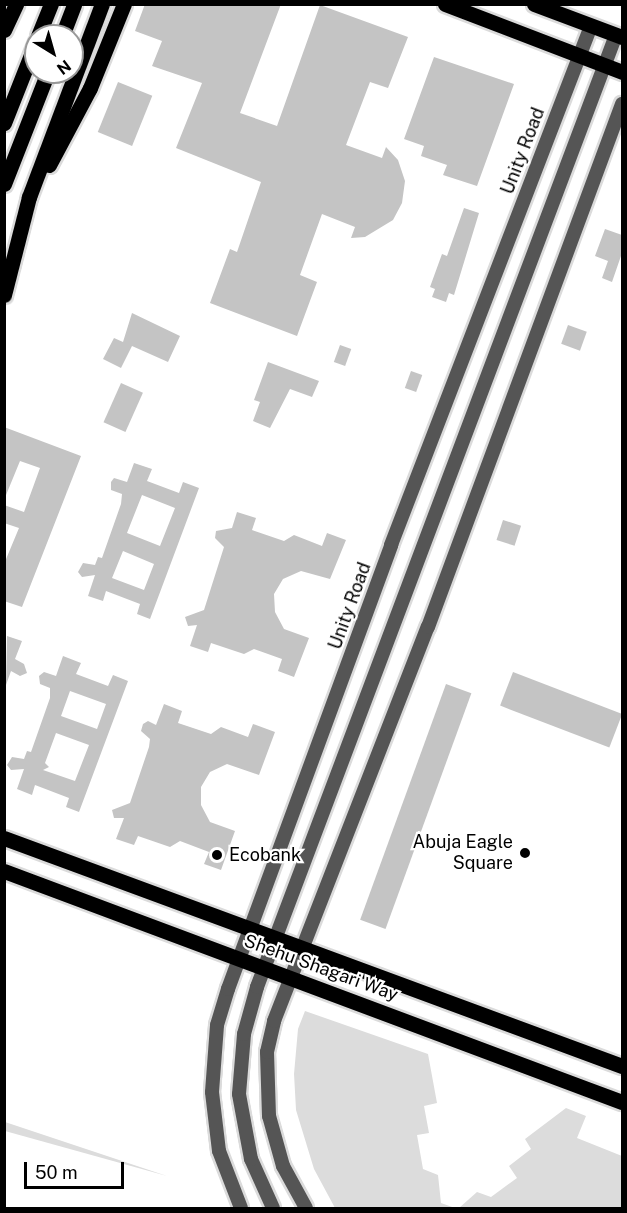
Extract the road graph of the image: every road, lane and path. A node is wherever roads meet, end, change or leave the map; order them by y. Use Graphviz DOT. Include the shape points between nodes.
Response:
graph roads {
  1 [pos="16,4"];
  2 [pos="51,4"];
  3 [pos="74,4"];
  4 [pos="102,4"];
  5 [pos="124,4"];
  6 [pos="445,4"];
  7 [pos="534,4"];
  8 [pos="43,24"];
  9 [pos="66,24"];
  10 [pos="591,26"];
  11 [pos="4,30"];
  12 [pos="619,36"];
  13 [pos="578,56"];
  14 [pos="604,65"];
  15 [pos="24,72"];
  16 [pos="622,72"];
  17 [pos="43,84"];
  18 [pos="622,104"];
  19 [pos="4,123"];
  20 [pos="4,184"];
  21 [pos="29,197"];
  22 [pos="8,246"];
  23 [pos="4,295"];
  24 [pos="4,838"];
  25 [pos="4,871"];
  26 [pos="249,927"];
  27 [pos="277,938"];
  28 [pos="301,948"];
  29 [pos="238,958"];
  30 [pos="265,967"];
  31 [pos="290,976"];
  32 [pos="622,1066"];
  33 [pos="622,1102"];
  34 [pos="241,1209"];
  35 [pos="273,1209"];
  36 [pos="306,1209"];
  1 -- 11 [label="main road"];
  2 -- 8 [label="main road"];
  3 -- 9 [label="main road"];
  4 -- 21 [label="main road"];
  5 -- 21 [label="main road" via="74,122"];
  6 -- 13 [label="main road"];
  7 -- 10 [label="main road"];
  10 -- 12 [label="main road"];
  10 -- 13 [label="street, Unity Road"];
  12 -- 14 [label="street"];
  13 -- 14 [label="main road"];
  13 -- 26 [label="street, Unity Road"];
  14 -- 16 [label="main road"];
  14 -- 27 [label="street"];
  15 -- 19 [label="main road"];
  17 -- 20 [label="main road"];
  18 -- 28 [label="street" via="428,627"];
  21 -- 22 [label="main road"];
  22 -- 23 [label="main road"];
  24 -- 26 [label="main road, Shehu Shagari Way"];
  25 -- 29 [label="main road, Shehu Shagari Way"];
  26 -- 27 [label="main road, Shehu Shagari Way"];
  26 -- 29 [label="street, Unity Road"];
  27 -- 28 [label="main road, Shehu Shagari Way"];
  27 -- 30 [label="street"];
  28 -- 31 [label="street"];
  28 -- 32 [label="main road, Shehu Shagari Way"];
  29 -- 30 [label="main road, Shehu Shagari Way"];
  29 -- 34 [label="street, Unity Road" via="217,1025 212,1092 219,1151"];
  30 -- 31 [label="main road, Shehu Shagari Way"];
  30 -- 35 [label="street" via="244,1034 239,1094 252,1159"];
  31 -- 33 [label="main road, Shehu Shagari Way"];
  31 -- 36 [label="street" via="267,1052 266,1083 280,1157"];
}
